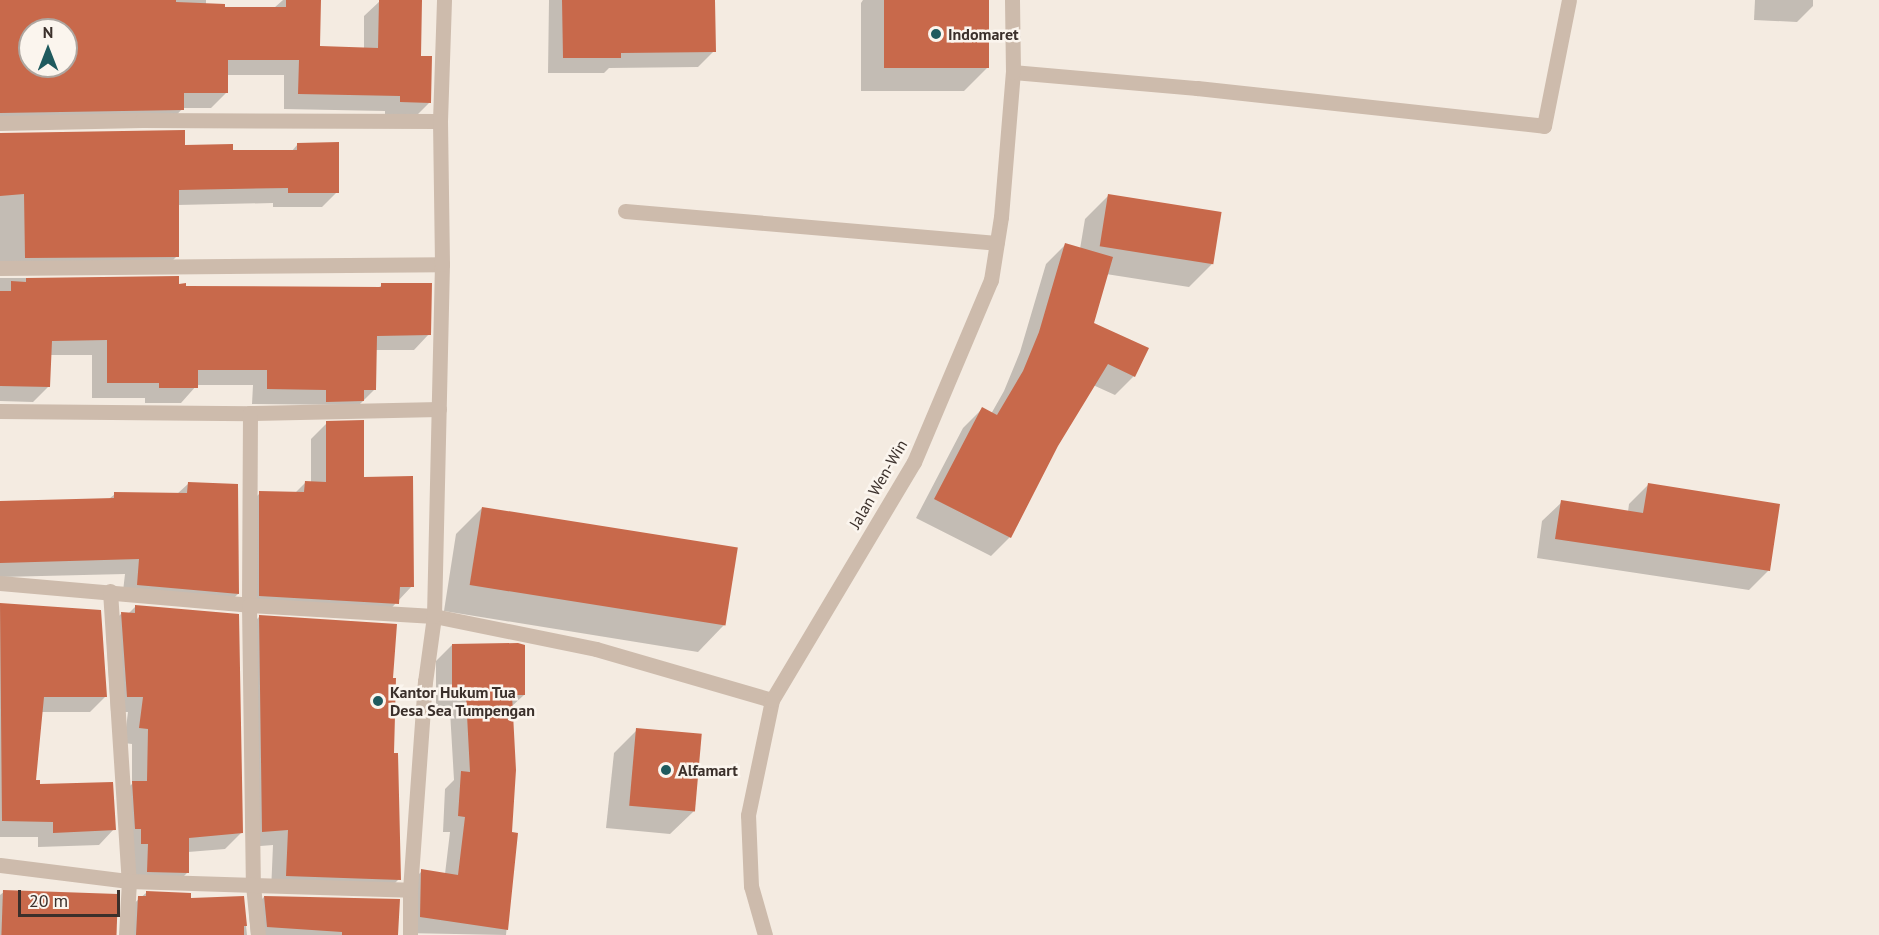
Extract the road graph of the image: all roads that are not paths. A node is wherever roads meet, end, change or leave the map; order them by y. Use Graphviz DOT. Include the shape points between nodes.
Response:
graph roads {
  1 [pos="444,0"];
  2 [pos="1012,0"];
  3 [pos="1569,0"];
  4 [pos="1013,72"];
  5 [pos="440,121"];
  6 [pos="0,123"];
  7 [pos="625,211"];
  8 [pos="997,243"];
  9 [pos="442,264"];
  10 [pos="0,268"];
  11 [pos="439,409"];
  12 [pos="0,411"];
  13 [pos="250,413"];
  14 [pos="0,583"];
  15 [pos="110,591"];
  16 [pos="249,605"];
  17 [pos="434,616"];
  18 [pos="772,700"];
  19 [pos="0,865"];
  20 [pos="129,881"];
  21 [pos="253,885"];
  22 [pos="410,890"];
  23 [pos="126,935"];
  24 [pos="258,935"];
  25 [pos="410,935"];
  26 [pos="765,935"];
  1 -- 5 [label="street"];
  2 -- 4 [label="street, Jalan Wen-Win"];
  3 -- 4 [label="street" via="1544,126"];
  4 -- 8 [label="street, Jalan Wen-Win"];
  5 -- 6 [label="street"];
  5 -- 9 [label="street"];
  7 -- 8 [label="street"];
  8 -- 18 [label="street, Jalan Wen-Win" via="991,280 914,462"];
  9 -- 10 [label="street"];
  9 -- 11 [label="street"];
  11 -- 13 [label="street"];
  11 -- 17 [label="street"];
  12 -- 13 [label="street"];
  13 -- 16 [label="street"];
  14 -- 15 [label="street"];
  15 -- 16 [label="street"];
  15 -- 20 [label="street"];
  16 -- 17 [label="street"];
  16 -- 21 [label="street"];
  17 -- 18 [label="street" via="596,649"];
  17 -- 22 [label="street" via="425,682"];
  18 -- 26 [label="street, Jalan Wen-Win" via="747,815 751,886"];
  19 -- 20 [label="street"];
  20 -- 21 [label="street"];
  20 -- 23 [label="street"];
  21 -- 22 [label="street"];
  21 -- 24 [label="street"];
  22 -- 25 [label="street"];
}
